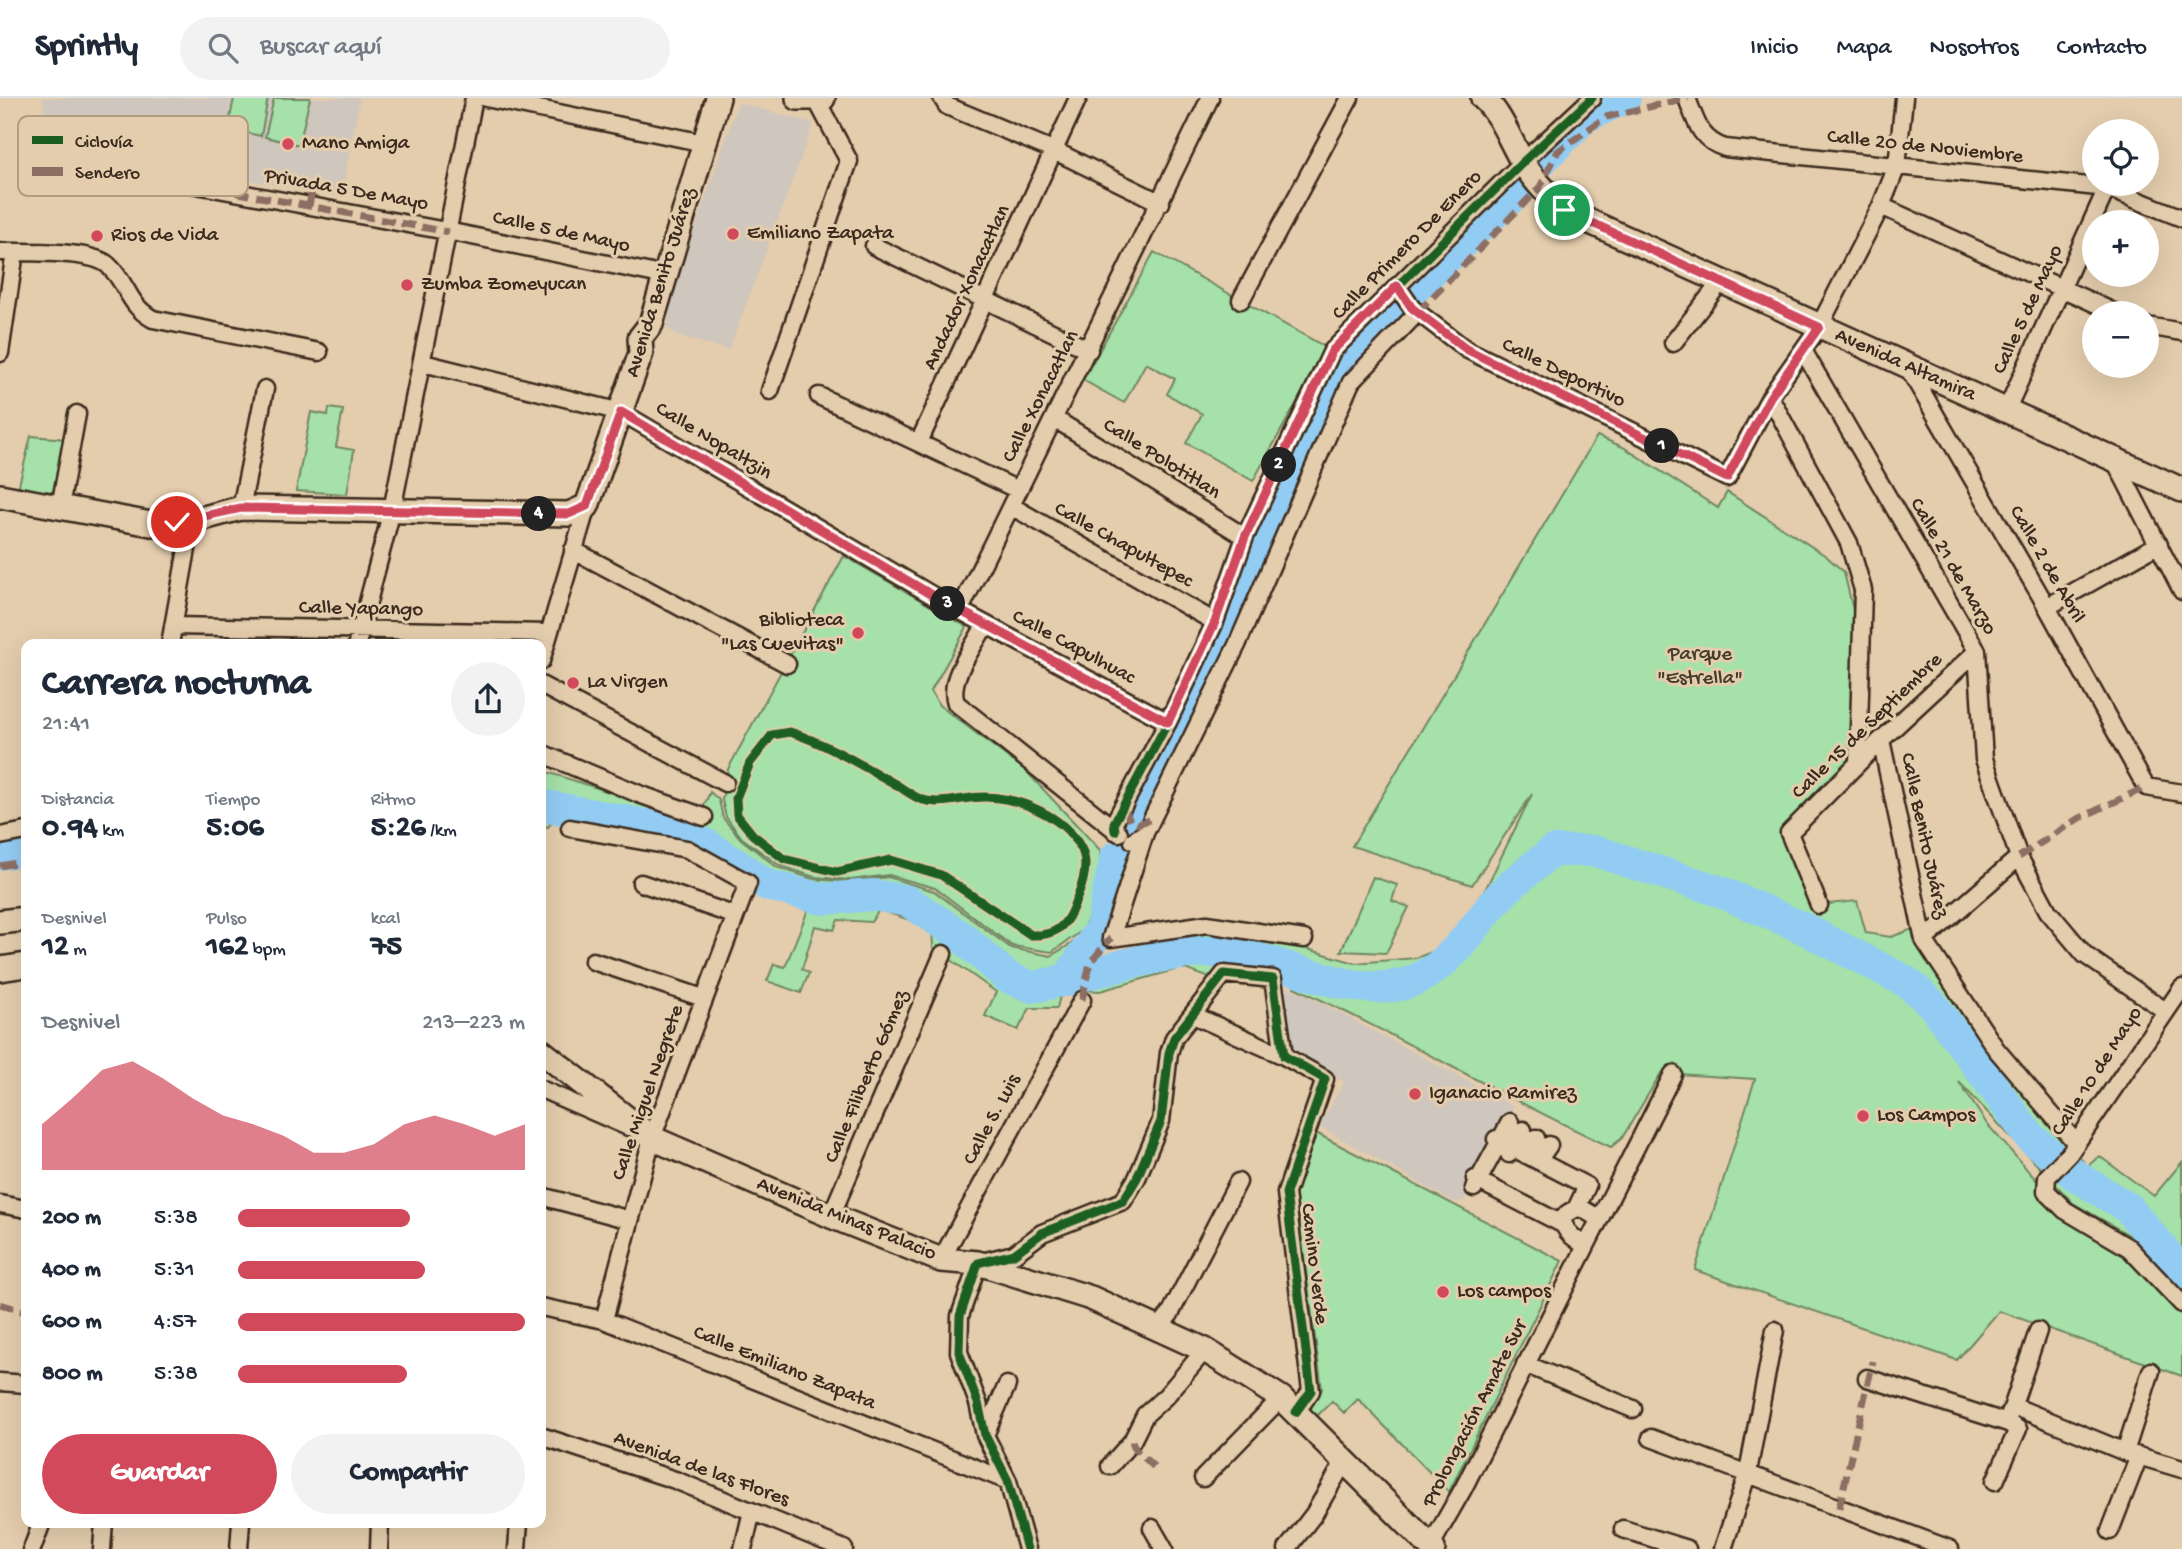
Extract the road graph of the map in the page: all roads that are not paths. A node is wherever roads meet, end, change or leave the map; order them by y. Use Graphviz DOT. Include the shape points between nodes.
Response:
graph roads {
  1 [pos="474,98"];
  2 [pos="486,98"];
  3 [pos="718,98"];
  4 [pos="812,98"];
  5 [pos="942,98"];
  6 [pos="1078,98"];
  7 [pos="1210,98"];
  8 [pos="1350,98"];
  9 [pos="1592,98"];
  10 [pos="1687,98"];
  11 [pos="1903,98"];
  12 [pos="1491,101"];
  13 [pos="704,144"];
  14 [pos="1055,151"];
  15 [pos="1522,162"];
  16 [pos="1897,166"];
  17 [pos="2082,185"];
  18 [pos="248,190"];
  19 [pos="2103,196"];
  20 [pos="2127,196"];
  21 [pos="1161,203"];
  22 [pos="1881,206"];
  23 [pos="2182,218"];
  24 [pos="448,232"];
  25 [pos="874,246"];
  26 [pos="8,252"];
  27 [pos="666,276"];
  28 [pos="1720,283"];
  29 [pos="1398,289"];
  30 [pos="2062,290"];
  31 [pos="987,300"];
  32 [pos="1241,300"];
  33 [pos="2088,301"];
  34 [pos="1415,310"];
  35 [pos="1819,327"];
  36 [pos="2159,328"];
  37 [pos="2182,332"];
  38 [pos="1673,343"];
  39 [pos="1089,350"];
  40 [pos="319,352"];
  41 [pos="1804,352"];
  42 [pos="0,353"];
  43 [pos="423,363"];
  44 [pos="1907,366"];
  45 [pos="265,389"];
  46 [pos="770,391"];
  47 [pos="819,396"];
  48 [pos="1770,397"];
  49 [pos="2006,411"];
  50 [pos="621,412"];
  51 [pos="77,414"];
  52 [pos="1055,419"];
  53 [pos="919,442"];
  54 [pos="2114,460"];
  55 [pos="1018,490"];
  56 [pos="2182,490"];
  57 [pos="0,496"];
  58 [pos="587,506"];
  59 [pos="1011,506"];
  60 [pos="60,507"];
  61 [pos="241,508"];
  62 [pos="392,510"];
  63 [pos="192,521"];
  64 [pos="1245,537"];
  65 [pos="2160,544"];
  66 [pos="573,550"];
  67 [pos="2182,592"];
  68 [pos="2047,607"];
  69 [pos="960,610"];
  70 [pos="1215,622"];
  71 [pos="985,625"];
  72 [pos="173,626"];
  73 [pos="548,633"];
  74 [pos="359,638"];
  75 [pos="171,639"];
  76 [pos="546,641"];
  77 [pos="1977,650"];
  78 [pos="787,664"];
  79 [pos="546,688"];
  80 [pos="1168,722"];
  81 [pos="1881,740"];
  82 [pos="546,755"];
  83 [pos="1858,763"];
  84 [pos="725,783"];
  85 [pos="2182,793"];
  86 [pos="704,817"];
  87 [pos="570,828"];
  88 [pos="1115,831"];
  89 [pos="21,832"];
  90 [pos="0,836"];
  91 [pos="1139,837"];
  92 [pos="2019,857"];
  93 [pos="641,883"];
  94 [pos="1819,905"];
  95 [pos="733,915"];
  96 [pos="21,920"];
  97 [pos="0,922"];
  98 [pos="1304,939"];
  99 [pos="1924,940"];
  100 [pos="943,954"];
  101 [pos="593,961"];
  102 [pos="21,966"];
  103 [pos="0,969"];
  104 [pos="2182,988"];
  105 [pos="703,998"];
  106 [pos="1082,1000"];
  107 [pos="2164,1010"];
  108 [pos="1193,1015"];
  109 [pos="546,1055"];
  110 [pos="1284,1056"];
  111 [pos="1673,1074"];
  112 [pos="546,1090"];
  113 [pos="1529,1134"];
  114 [pos="652,1138"];
  115 [pos="2072,1148"];
  116 [pos="1535,1162"];
  117 [pos="1238,1182"];
  118 [pos="546,1197"];
  119 [pos="1518,1202"];
  120 [pos="0,1204"];
  121 [pos="21,1208"];
  122 [pos="1576,1209"];
  123 [pos="831,1216"];
  124 [pos="1598,1218"];
  125 [pos="630,1220"];
  126 [pos="1585,1245"];
  127 [pos="941,1260"];
  128 [pos="978,1263"];
  129 [pos="2179,1293"];
  130 [pos="546,1308"];
  131 [pos="604,1320"];
  132 [pos="1156,1326"];
  133 [pos="1774,1330"];
  134 [pos="2038,1331"];
  135 [pos="1205,1350"];
  136 [pos="1525,1364"];
  137 [pos="2151,1371"];
  138 [pos="1867,1378"];
  139 [pos="0,1382"];
  140 [pos="21,1384"];
  141 [pos="1007,1385"];
  142 [pos="1289,1405"];
  143 [pos="2013,1406"];
  144 [pos="1633,1409"];
  145 [pos="2008,1423"];
  146 [pos="985,1435"];
  147 [pos="546,1438"];
  148 [pos="1651,1438"];
  149 [pos="2132,1454"];
  150 [pos="1344,1462"];
  151 [pos="1110,1466"];
  152 [pos="2182,1469"];
  153 [pos="1748,1472"];
  154 [pos="1203,1478"];
  155 [pos="1008,1481"];
  156 [pos="1996,1481"];
  157 [pos="752,1511"];
  158 [pos="40,1528"];
  159 [pos="103,1528"];
  160 [pos="241,1528"];
  161 [pos="380,1528"];
  162 [pos="519,1528"];
  163 [pos="1152,1528"];
  164 [pos="1623,1529"];
  165 [pos="2110,1531"];
  166 [pos="1432,1548"];
  167 [pos="32,1549"];
  168 [pos="102,1549"];
  169 [pos="239,1549"];
  170 [pos="379,1549"];
  171 [pos="517,1549"];
  172 [pos="743,1549"];
  173 [pos="844,1549"];
  174 [pos="1027,1549"];
  175 [pos="1164,1549"];
  176 [pos="1287,1549"];
  177 [pos="1687,1549"];
  178 [pos="1723,1549"];
  179 [pos="1950,1549"];
  1 -- 24 [label="street"];
  2 -- 13 [label="street"];
  3 -- 13 [label="street, Avenida Benito Juárez"];
  4 -- 46 [label="street" via="849,161"];
  5 -- 14 [label="street" via="947,106"];
  6 -- 14 [label="street, Andador Xonacatlan"];
  7 -- 21 [label="street, Calle Xonacatlan"];
  8 -- 32 [label="street"];
  9 -- 15 [label="street, Calle Primero De Enero"];
  10 -- 16 [label="street, Calle 20 de Noviembre" via="1700,133 1725,148"];
  11 -- 16 [label="street"];
  12 -- 15 [label="street, Avenida Altamira"];
  13 -- 27 [label="street, Avenida Benito Juárez"];
  14 -- 21 [label="street"];
  14 -- 31 [label="street, Andador Xonacatlan"];
  15 -- 28 [label="street, Avenida Altamira" via="1564,210"];
  15 -- 29 [label="street, Calle Primero De Enero"];
  16 -- 17 [label="street, Calle 20 de Noviembre"];
  16 -- 22 [label="street"];
  18 -- 24 [label="street, Privada 5 De Mayo" via="310,199"];
  19 -- 30 [label="street, Calle 5 de Mayo"];
  20 -- 23 [label="street, Calle 20 de Noviembre"];
  21 -- 39 [label="street, Calle Xonacatlan"];
  22 -- 30 [label="street"];
  22 -- 35 [label="street"];
  24 -- 27 [label="street, Calle 5 de Mayo"];
  24 -- 43 [label="street"];
  25 -- 31 [label="street"];
  26 -- 40 [label="street" via="94,257 108,265 138,310 153,319"];
  26 -- 42 [label="street"];
  27 -- 50 [label="street, Avenida Benito Juárez" via="651,324 640,338 641,353"];
  28 -- 35 [label="street, Avenida Altamira"];
  28 -- 38 [label="street"];
  29 -- 34 [label="street, Calle Deportivo"];
  29 -- 64 [label="street, Calle Primero De Enero" via="1332,351"];
  30 -- 33 [label="street"];
  30 -- 49 [label="street, Calle 5 de Mayo"];
  31 -- 39 [label="street"];
  31 -- 53 [label="street, Andador Xonacatlan"];
  34 -- 48 [label="street, Calle Deportivo" via="1466,349 1727,478"];
  34 -- 91 [label="street" via="1351,382 1237,645"];
  35 -- 41 [label="street"];
  35 -- 44 [label="street, Avenida Altamira"];
  36 -- 37 [label="street"];
  39 -- 52 [label="street, Calle Xonacatlan"];
  41 -- 48 [label="street"];
  41 -- 77 [label="street, Calle 21 de Marzo"];
  43 -- 50 [label="street, Calle Nopaltzin"];
  43 -- 62 [label="street"];
  44 -- 49 [label="street, Avenida Altamira"];
  44 -- 68 [label="street, Calle 2 de Abril"];
  45 -- 61 [label="street"];
  47 -- 53 [label="street"];
  48 -- 83 [label="street" via="1849,543 1863,590"];
  49 -- 54 [label="street, Avenida Altamira"];
  50 -- 58 [label="street, Avenida Benito Juárez"];
  50 -- 69 [label="street, Calle Nopaltzin"];
  51 -- 60 [label="street"];
  52 -- 55 [label="street, Calle Xonacatlan"];
  52 -- 64 [label="street, Calle Polotitlan"];
  53 -- 55 [label="street"];
  54 -- 56 [label="street, Avenida Altamira"];
  54 -- 65 [label="street"];
  55 -- 59 [label="street, Calle Xonacatlan"];
  57 -- 60 [label="street"];
  58 -- 62 [label="street" via="569,514"];
  58 -- 66 [label="street"];
  59 -- 69 [label="street, Calle Xonacatlan"];
  59 -- 70 [label="street, Calle Chapultepec"];
  60 -- 63 [label="street" via="151,524"];
  61 -- 62 [label="street"];
  61 -- 63 [label="street"];
  62 -- 74 [label="street"];
  63 -- 72 [label="street"];
  64 -- 70 [label="street, Calle Primero De Enero"];
  65 -- 67 [label="street"];
  65 -- 68 [label="street"];
  66 -- 73 [label="street"];
  66 -- 78 [label="street"];
  68 -- 85 [label="street, Calle 2 de Abril" via="2146,787"];
  69 -- 71 [label="street, Calle Capulhuac"];
  70 -- 80 [label="street, Calle Primero De Enero"];
  71 -- 80 [label="street, Calle Capulhuac"];
  71 -- 88 [label="street" via="955,680 952,692 956,703"];
  72 -- 74 [label="street, Calle Yapango"];
  72 -- 75 [label="street"];
  73 -- 74 [label="street, Calle Yapango"];
  73 -- 76 [label="street"];
  77 -- 81 [label="street, Calle 15 de Septiembre"];
  77 -- 92 [label="street, Calle 21 de Marzo" via="1984,759"];
  79 -- 84 [label="street"];
  80 -- 88 [label="street, Calle Primero De Enero" via="1114,823"];
  81 -- 83 [label="street, Calle 15 de Septiembre"];
  81 -- 99 [label="street, Calle Benito Juárez"];
  82 -- 86 [label="street"];
  83 -- 94 [label="street, Calle 15 de Septiembre" via="1789,833"];
  87 -- 95 [label="street, Calle Miguel Negrete" via="687,849 748,883"];
  88 -- 91 [label="street"];
  89 -- 90 [label="street"];
  91 -- 98 [label="street" via="1111,938 1207,923"];
  92 -- 99 [label="street"];
  92 -- 107 [label="street, Calle 21 de Marzo" via="2048,911 2085,956"];
  93 -- 95 [label="street"];
  95 -- 105 [label="street, Calle Miguel Negrete"];
  96 -- 97 [label="street"];
  99 -- 115 [label="street, Calle Benito Juárez" via="1996,1049"];
  100 -- 123 [label="street, Calle Filiberto Gómez"];
  101 -- 105 [label="street"];
  102 -- 103 [label="street"];
  104 -- 107 [label="street, Calle 10 de Mayo"];
  105 -- 114 [label="street, Calle Miguel Negrete"];
  106 -- 127 [label="street, Calle S. Luis"];
  107 -- 115 [label="street, Calle 10 de Mayo"];
  108 -- 110 [label="street"];
  108 -- 110 [label="street" via="1224,974 1273,979"];
  108 -- 128 [label="street" via="1174,1038 1161,1121 1123,1201 1042,1233 1014,1254"];
  109 -- 114 [label="street, Avenida Minas Palacio"];
  110 -- 142 [label="street, Camino Verde" via="1325,1079 1286,1193 1311,1391"];
  111 -- 124 [label="street, Prolongación Amate Sur"];
  112 -- 114 [label="street"];
  113 -- 116 [label="street"];
  113 -- 116 [label="street"];
  113 -- 116 [label="street"];
  114 -- 123 [label="street, Avenida Minas Palacio"];
  114 -- 125 [label="street, Calle Miguel Negrete"];
  115 -- 129 [label="street, Calle 10 de Mayo" via="2047,1177 2046,1191 2065,1210 2129,1248"];
  116 -- 119 [label="street"];
  116 -- 122 [label="street" via="1587,1186"];
  117 -- 132 [label="street" via="1170,1314"];
  118 -- 125 [label="street"];
  119 -- 122 [label="street" via="1567,1215"];
  119 -- 126 [label="street"];
  120 -- 121 [label="street"];
  122 -- 124 [label="street"];
  123 -- 127 [label="street, Avenida Minas Palacio"];
  124 -- 126 [label="street, Prolongación Amate Sur"];
  125 -- 131 [label="street, Calle Miguel Negrete"];
  126 -- 136 [label="street, Prolongación Amate Sur"];
  127 -- 128 [label="street, Avenida Minas Palacio"];
  128 -- 132 [label="street, Avenida Minas Palacio" via="1091,1298"];
  128 -- 146 [label="street" via="957,1336"];
  130 -- 131 [label="street, Calle Emiliano Zapata"];
  131 -- 155 [label="street, Calle Emiliano Zapata"];
  132 -- 135 [label="street, Avenida Minas Palacio"];
  133 -- 153 [label="street"];
  134 -- 143 [label="street"];
  135 -- 142 [label="street, Avenida Minas Palacio"];
  135 -- 151 [label="street" via="1145,1415 1132,1441"];
  136 -- 144 [label="street"];
  136 -- 166 [label="street, Prolongación Amate Sur"];
  137 -- 149 [label="street"];
  138 -- 145 [label="street"];
  139 -- 140 [label="street"];
  141 -- 146 [label="street"];
  142 -- 150 [label="street, Avenida Minas Palacio"];
  142 -- 154 [label="street"];
  143 -- 145 [label="street"];
  143 -- 149 [label="street"];
  145 -- 156 [label="street" via="2018,1429"];
  146 -- 155 [label="street"];
  147 -- 157 [label="street, Avenida de las Flores"];
  148 -- 153 [label="street"];
  149 -- 152 [label="street"];
  149 -- 165 [label="street"];
  150 -- 166 [label="street, Avenida Minas Palacio"];
  150 -- 176 [label="street"];
  153 -- 178 [label="street"];
  153 -- 179 [label="street"];
  155 -- 174 [label="street"];
  157 -- 172 [label="street"];
  157 -- 173 [label="street, Avenida de las Flores"];
  158 -- 167 [label="street"];
  159 -- 168 [label="street"];
  160 -- 169 [label="street"];
  161 -- 170 [label="street"];
  162 -- 171 [label="street"];
  163 -- 175 [label="street"];
  164 -- 177 [label="street"];
}
